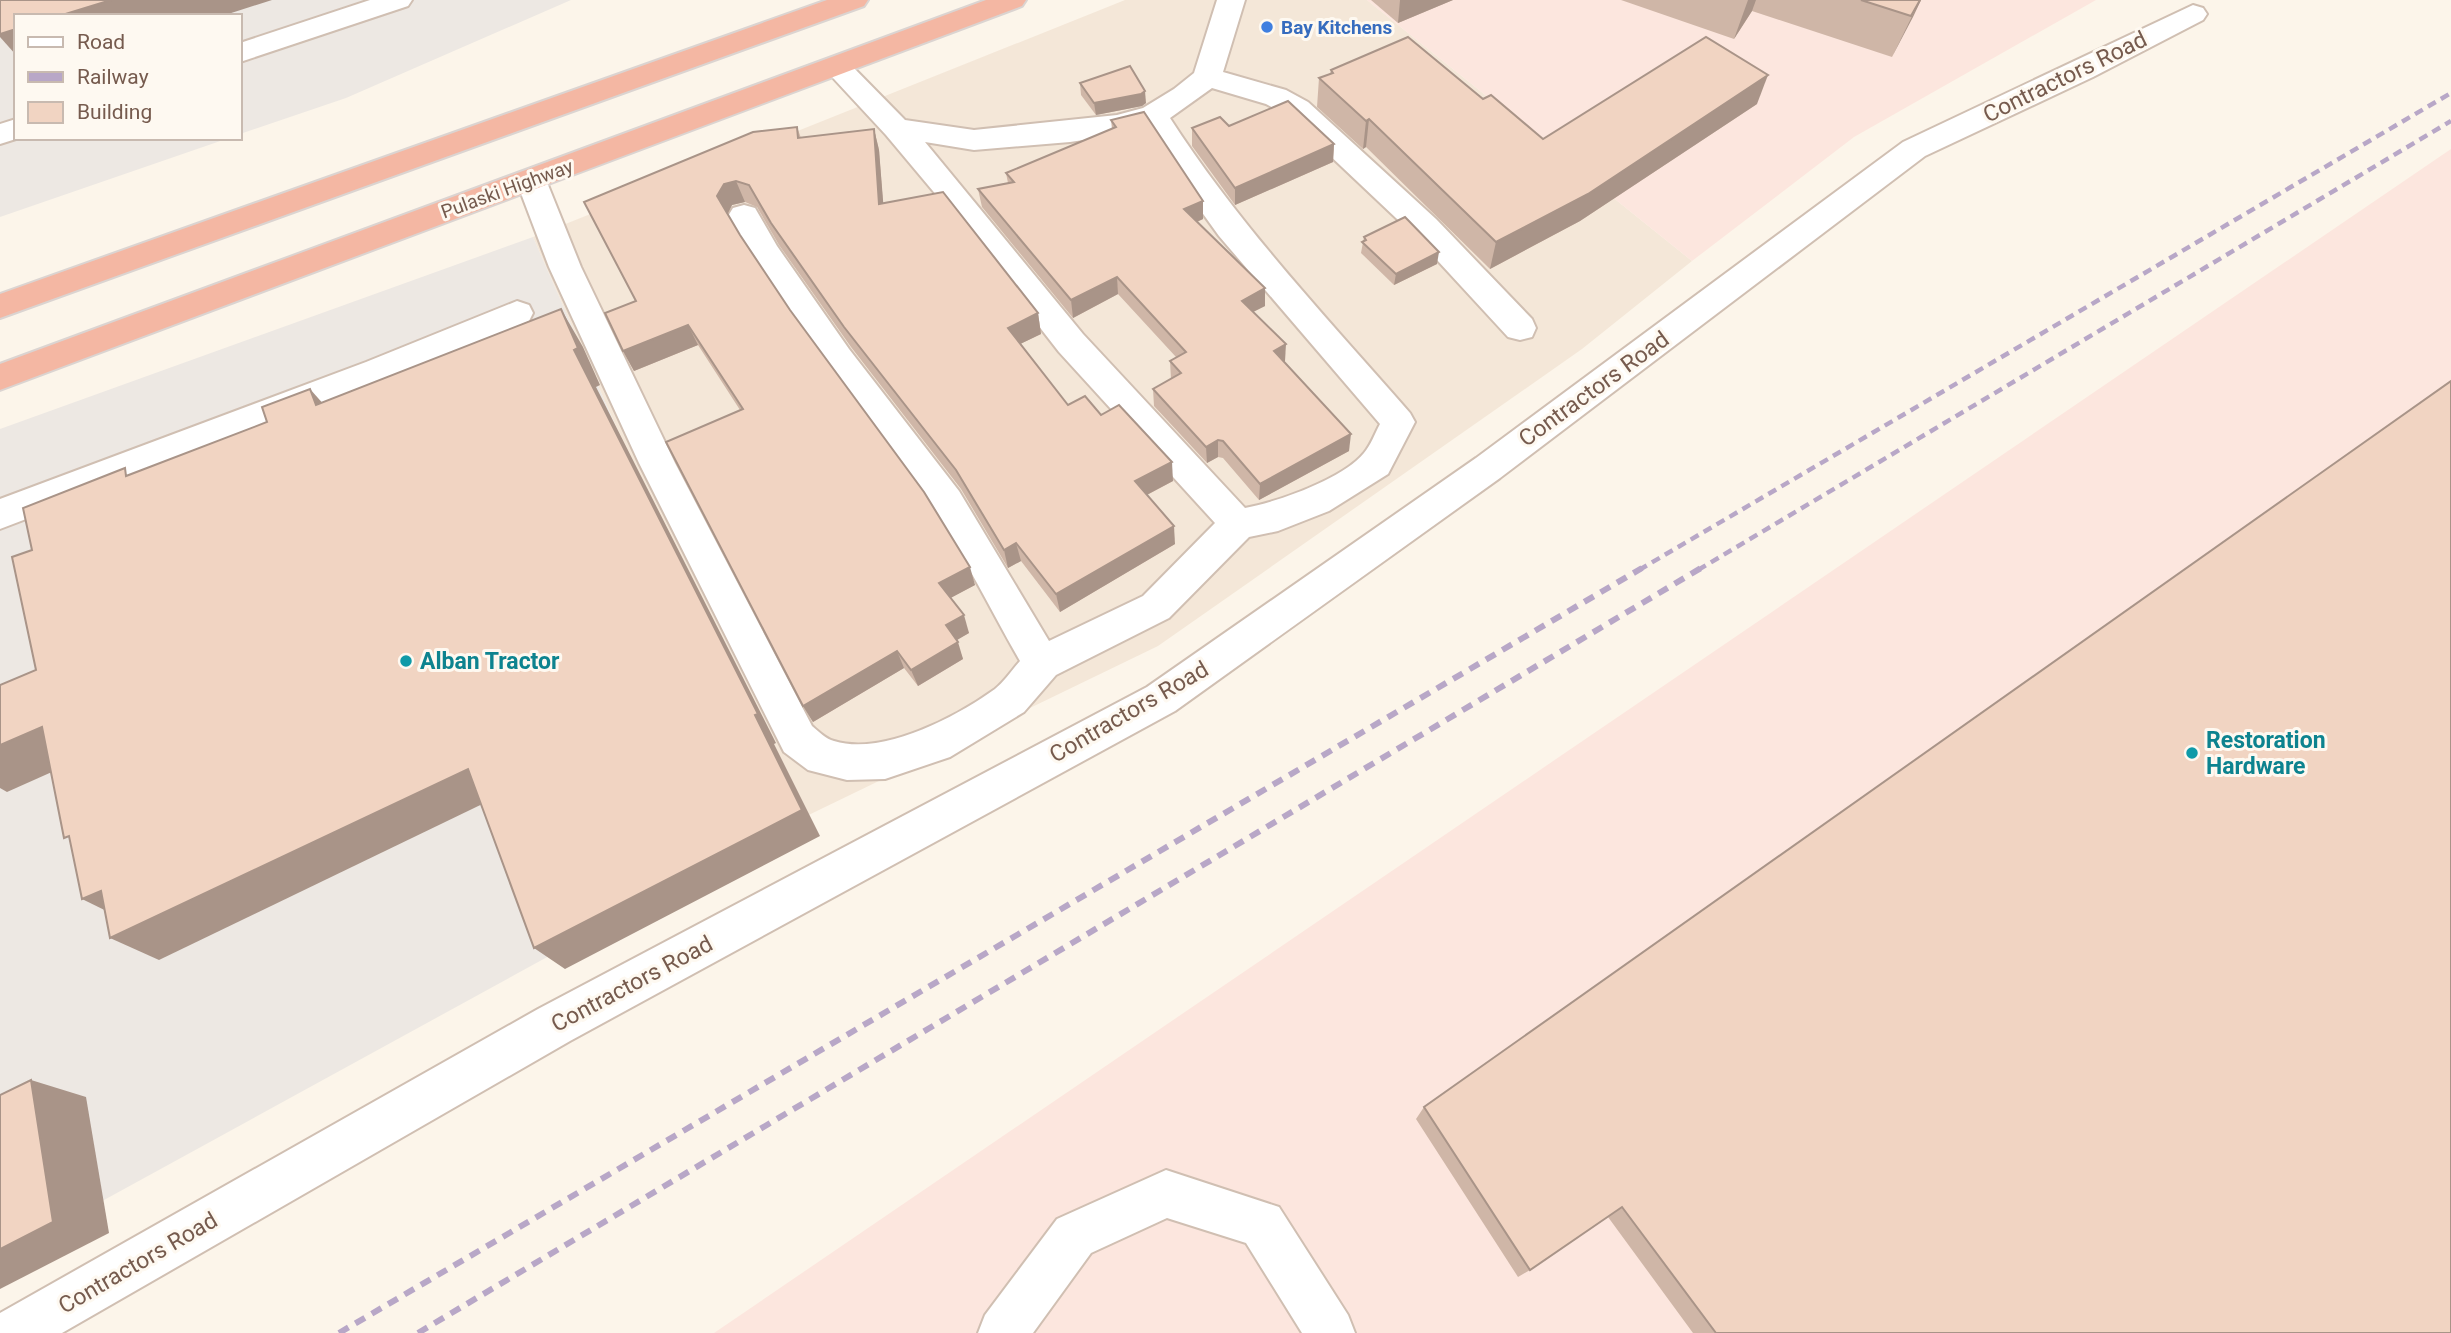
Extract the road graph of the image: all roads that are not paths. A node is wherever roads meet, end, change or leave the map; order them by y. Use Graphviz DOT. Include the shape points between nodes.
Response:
graph roads {
  1 [pos="398,0"];
  2 [pos="854,0"];
  3 [pos="1012,0"];
  4 [pos="1231,0"];
  5 [pos="2178,7"];
  6 [pos="242,52"];
  7 [pos="836,66"];
  8 [pos="1207,77"];
  9 [pos="1153,115"];
  10 [pos="896,128"];
  11 [pos="531,180"];
  12 [pos="744,216"];
  13 [pos="0,306"];
  14 [pos="517,313"];
  15 [pos="1520,328"];
  16 [pos="0,377"];
  17 [pos="0,514"];
  18 [pos="1238,524"];
  19 [pos="1042,663"];
  20 [pos="14,1333"];
  21 [pos="1003,1333"];
  22 [pos="1330,1333"];
  1 -- 6 [label="street"];
  2 -- 13 [label="highway"];
  3 -- 7 [label="highway, Pulaski Highway"];
  4 -- 8 [label="street"];
  5 -- 20 [label="street, Contractors Road" via="2083,70 1914,149 1488,468 1161,699 554,1025"];
  7 -- 10 [label="street"];
  7 -- 11 [label="highway, Pulaski Highway"];
  8 -- 9 [label="street"];
  8 -- 15 [label="street" via="1276,97 1298,109 1425,227"];
  9 -- 10 [label="street" via="1070,132 974,139"];
  9 -- 18 [label="street" via="1230,228 1398,422 1376,464 1352,481 1278,516"];
  10 -- 18 [label="street" via="1071,342"];
  11 -- 16 [label="highway, Pulaski Highway"];
  11 -- 19 [label="street" via="565,267 657,463 798,739 821,757 884,761 936,744 1010,700"];
  12 -- 19 [label="street" via="836,358 946,501"];
  14 -- 17 [label="street" via="378,371"];
  18 -- 19 [label="street" via="1156,607"];
  21 -- 22 [label="street" via="1074,1236 1166,1194 1262,1224"];
}
